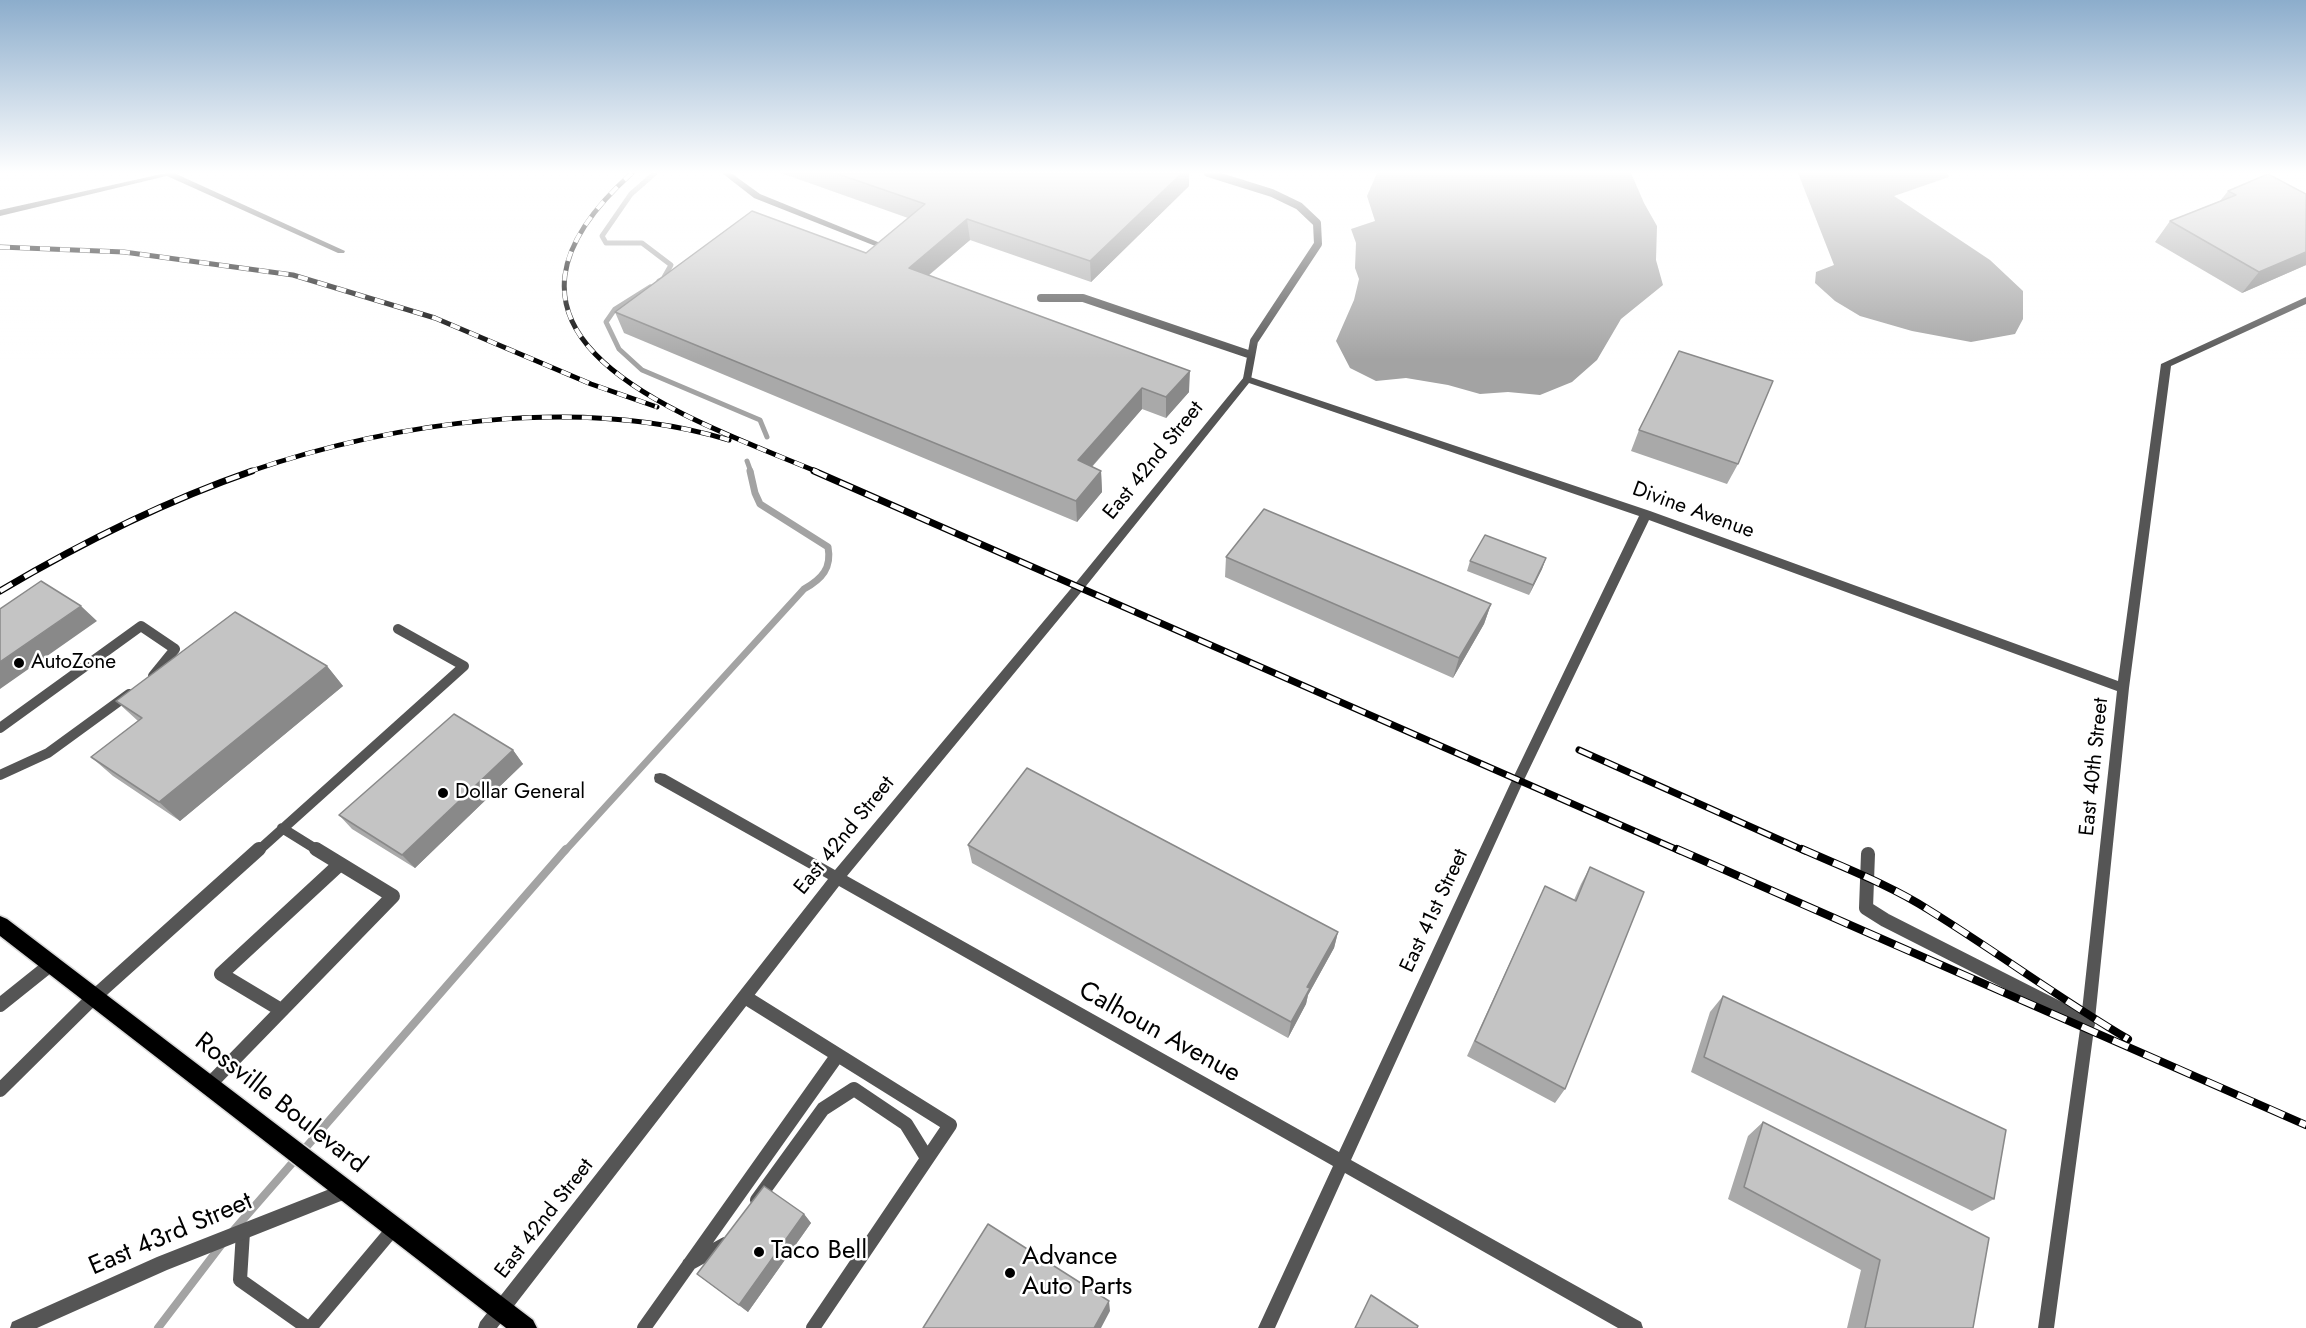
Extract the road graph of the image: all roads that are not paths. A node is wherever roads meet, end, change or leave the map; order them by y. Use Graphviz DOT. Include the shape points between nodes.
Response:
graph roads {
  1 [pos="306,235"];
  2 [pos="855,235"];
  3 [pos="1318,235"];
  4 [pos="892,250"];
  5 [pos="341,251"];
  6 [pos="1041,298"];
  7 [pos="2306,300"];
  8 [pos="1251,355"];
  9 [pos="1247,379"];
  10 [pos="1646,514"];
  11 [pos="398,629"];
  12 [pos="2123,688"];
  13 [pos="0,728"];
  14 [pos="0,775"];
  15 [pos="660,778"];
  16 [pos="282,828"];
  17 [pos="1868,854"];
  18 [pos="340,864"];
  19 [pos="836,879"];
  20 [pos="0,925"];
  21 [pos="50,965"];
  22 [pos="745,997"];
  23 [pos="93,998"];
  24 [pos="0,1005"];
  25 [pos="281,1010"];
  26 [pos="2088,1023"];
  27 [pos="837,1056"];
  28 [pos="209,1085"];
  29 [pos="0,1090"];
  30 [pos="927,1158"];
  31 [pos="1342,1164"];
  32 [pos="345,1191"];
  33 [pos="750,1210"];
  34 [pos="394,1228"];
  35 [pos="736,1228"];
  36 [pos="243,1232"];
  37 [pos="689,1264"];
  38 [pos="501,1309"];
  39 [pos="18,1328"];
  40 [pos="309,1328"];
  41 [pos="486,1328"];
  42 [pos="525,1328"];
  43 [pos="644,1328"];
  44 [pos="813,1328"];
  45 [pos="1266,1328"];
  46 [pos="1635,1328"];
  47 [pos="2046,1328"];
  1 -- 5 [label="street"];
  2 -- 4 [label="street"];
  3 -- 8 [label="lane" via="1318,244 1254,341"];
  6 -- 8 [label="lane" via="1083,298"];
  7 -- 12 [label="street, East 40th Street" via="2166,364"];
  8 -- 9 [label="lane"];
  9 -- 10 [label="street, Divine Avenue"];
  9 -- 19 [label="street, East 42nd Street"];
  10 -- 12 [label="street, Divine Avenue"];
  10 -- 31 [label="street, East 41st Street" via="1518,780"];
  11 -- 16 [label="lane" via="464,666"];
  12 -- 26 [label="street, East 40th Street"];
  13 -- 14 [label="lane" via="141,626 175,649 158,672 48,753"];
  15 -- 19 [label="street, Calhoun Avenue"];
  16 -- 18 [label="lane"];
  16 -- 23 [label="lane"];
  17 -- 26 [label="lane" via="1866,908"];
  18 -- 25 [label="lane" via="393,896"];
  18 -- 25 [label="lane" via="221,974"];
  19 -- 22 [label="street, East 42nd Street"];
  19 -- 31 [label="street, Calhoun Avenue"];
  20 -- 21 [label="highway, Rossville Boulevard"];
  21 -- 23 [label="highway, Rossville Boulevard"];
  21 -- 24 [label="lane"];
  22 -- 27 [label="lane"];
  22 -- 38 [label="street, East 42nd Street"];
  23 -- 28 [label="highway, Rossville Boulevard"];
  23 -- 29 [label="lane"];
  25 -- 28 [label="lane"];
  26 -- 47 [label="street, East 40th Street"];
  27 -- 30 [label="lane" via="950,1125"];
  27 -- 37 [label="lane"];
  28 -- 32 [label="highway, Rossville Boulevard"];
  30 -- 33 [label="lane" via="906,1124 854,1089 823,1109"];
  30 -- 44 [label="lane"];
  31 -- 45 [label="street, East 41st Street"];
  31 -- 46 [label="street, Calhoun Avenue"];
  32 -- 34 [label="highway, Rossville Boulevard"];
  32 -- 36 [label="street, East 43rd Street"];
  34 -- 38 [label="highway, Rossville Boulevard"];
  34 -- 40 [label="lane"];
  35 -- 37 [label="lane" via="723,1247"];
  36 -- 39 [label="street, East 43rd Street"];
  36 -- 40 [label="lane" via="240,1280"];
  37 -- 43 [label="lane"];
  38 -- 41 [label="street, East 42nd Street"];
  38 -- 42 [label="highway, Rossville Boulevard"];
}
